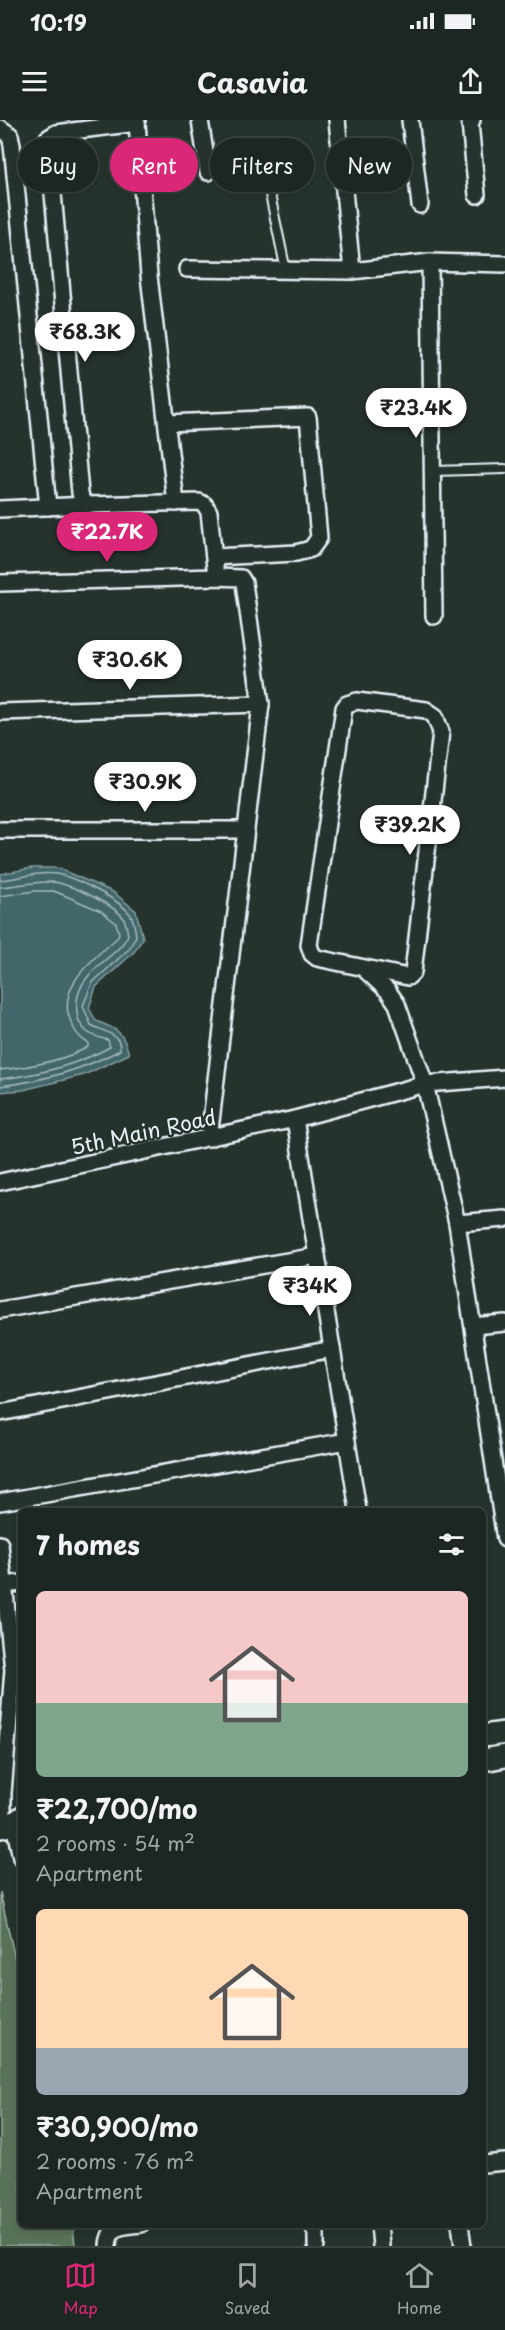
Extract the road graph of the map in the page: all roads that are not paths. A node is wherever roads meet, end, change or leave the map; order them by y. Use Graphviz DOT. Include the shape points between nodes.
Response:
graph roads {
  1 [pos="200,120"];
  2 [pos="337,120"];
  3 [pos="410,120"];
  4 [pos="472,120"];
  5 [pos="136,122"];
  6 [pos="0,128"];
  7 [pos="208,172"];
  8 [pos="269,192"];
  9 [pos="477,195"];
  10 [pos="420,205"];
  11 [pos="430,262"];
  12 [pos="505,264"];
  13 [pos="187,269"];
  14 [pos="286,271"];
  15 [pos="352,271"];
  16 [pos="166,423"];
  17 [pos="505,469"];
  18 [pos="433,471"];
  19 [pos="176,503"];
  20 [pos="88,505"];
  21 [pos="48,507"];
  22 [pos="0,509"];
  23 [pos="214,557"];
  24 [pos="216,577"];
  25 [pos="0,583"];
  26 [pos="434,616"];
  27 [pos="261,704"];
  28 [pos="0,712"];
  29 [pos="0,830"];
  30 [pos="246,830"];
  31 [pos="363,969"];
  32 [pos="505,1078"];
  33 [pos="425,1084"];
  34 [pos="295,1119"];
  35 [pos="208,1138"];
  36 [pos="0,1182"];
  37 [pos="505,1219"];
  38 [pos="458,1223"];
  39 [pos="317,1256"];
  40 [pos="0,1310"];
  41 [pos="505,1323"];
  42 [pos="473,1326"];
  43 [pos="332,1349"];
  44 [pos="0,1413"];
  45 [pos="347,1441"];
  46 [pos="0,1502"];
  47 [pos="358,1508"];
  48 [pos="505,1539"];
  49 [pos="0,1544"];
  50 [pos="18,1583"];
  51 [pos="4,1585"];
  52 [pos="11,1670"];
  53 [pos="505,1733"];
  54 [pos="486,1736"];
  55 [pos="505,1756"];
  56 [pos="486,1759"];
  57 [pos="2,1794"];
  58 [pos="12,1824"];
  59 [pos="18,1847"];
  60 [pos="505,2162"];
  61 [pos="486,2164"];
  62 [pos="116,2228"];
  63 [pos="314,2228"];
  64 [pos="379,2228"];
  65 [pos="460,2228"];
  66 [pos="108,2246"];
  67 [pos="316,2246"];
  68 [pos="381,2246"];
  69 [pos="462,2246"];
  1 -- 7 [label="street"];
  2 -- 15 [label="street"];
  3 -- 10 [label="street"];
  4 -- 9 [label="street"];
  5 -- 16 [label="street"];
  5 -- 20 [label="street" via="56,133 48,138 80,493"];
  6 -- 21 [label="street" via="10,135 12,144"];
  8 -- 14 [label="lane"];
  11 -- 12 [label="street"];
  11 -- 15 [label="street"];
  11 -- 18 [label="street"];
  13 -- 14 [label="street"];
  14 -- 15 [label="street"];
  16 -- 19 [label="street"];
  16 -- 23 [label="street" via="308,417 319,538 311,549 296,553"];
  17 -- 18 [label="lane"];
  18 -- 26 [label="street"];
  19 -- 20 [label="street"];
  19 -- 23 [label="street" via="205,505"];
  20 -- 21 [label="street"];
  21 -- 22 [label="street"];
  23 -- 24 [label="street"];
  24 -- 25 [label="street"];
  24 -- 27 [label="street" via="241,578 244,583"];
  27 -- 28 [label="street"];
  27 -- 30 [label="street"];
  29 -- 30 [label="street"];
  30 -- 35 [label="street"];
  31 -- 31 [label="street" via="317,958 309,945 344,708 357,701 426,710 435,716 441,732 412,975"];
  31 -- 33 [label="street" via="397,1004"];
  32 -- 33 [label="street, 5th Main Road"];
  33 -- 34 [label="street, 5th Main Road"];
  33 -- 38 [label="street"];
  34 -- 35 [label="street, 5th Main Road"];
  34 -- 39 [label="street"];
  35 -- 36 [label="street, 5th Main Road"];
  37 -- 38 [label="street"];
  38 -- 42 [label="street"];
  39 -- 40 [label="street"];
  39 -- 43 [label="street"];
  41 -- 42 [label="street"];
  42 -- 48 [label="street"];
  43 -- 44 [label="street"];
  43 -- 45 [label="street"];
  45 -- 46 [label="street"];
  45 -- 47 [label="street"];
  49 -- 51 [label="street"];
  50 -- 51 [label="street"];
  51 -- 52 [label="street"];
  52 -- 57 [label="street"];
  53 -- 54 [label="street"];
  55 -- 56 [label="street"];
  57 -- 58 [label="street"];
  58 -- 59 [label="street"];
  60 -- 61 [label="street"];
  62 -- 66 [label="street"];
  63 -- 67 [label="street"];
  64 -- 68 [label="street"];
  65 -- 69 [label="street"];
}
